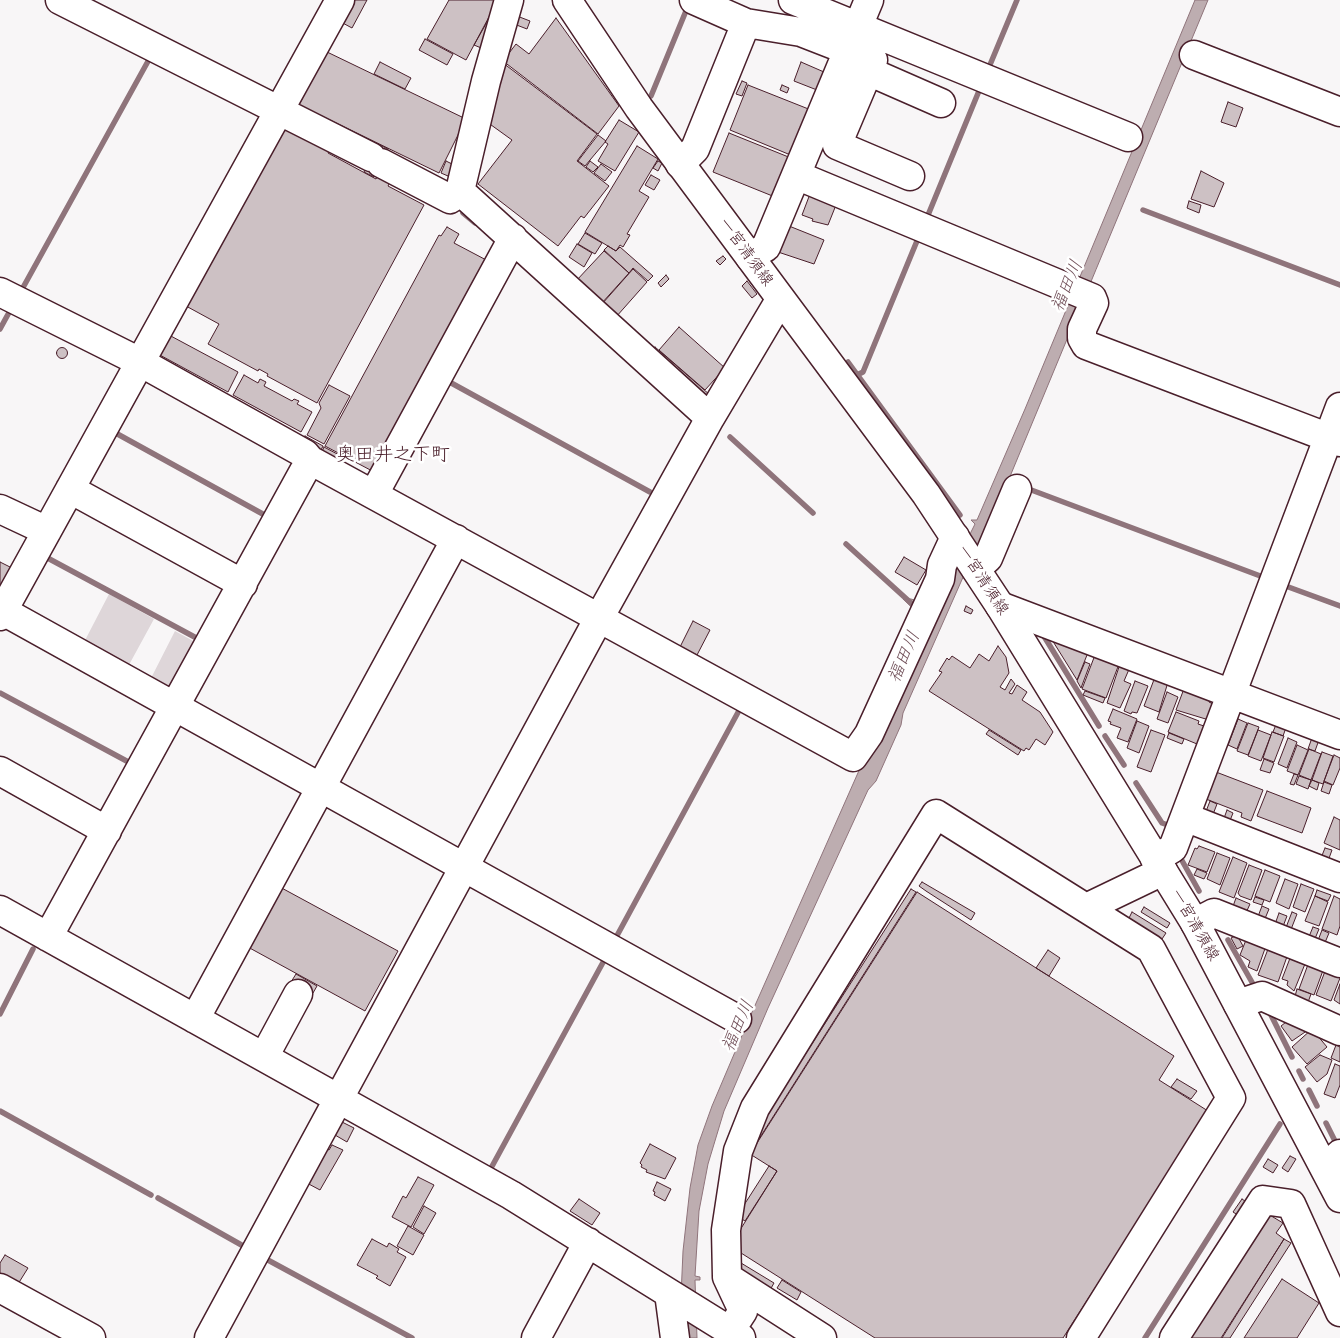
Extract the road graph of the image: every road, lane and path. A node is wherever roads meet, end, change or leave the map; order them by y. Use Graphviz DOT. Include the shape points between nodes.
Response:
graph roads {
  1 [pos="60,0"];
  2 [pos="340,0"];
  3 [pos="510,0"];
  4 [pos="567,0"];
  5 [pos="694,0"];
  6 [pos="793,0"];
  7 [pos="868,0"];
  8 [pos="746,23"];
  9 [pos="853,38"];
  10 [pos="1194,56"];
  11 [pos="868,71"];
  12 [pos="941,103"];
  13 [pos="280,110"];
  14 [pos="1340,112"];
  15 [pos="1128,137"];
  16 [pos="680,164"];
  17 [pos="796,175"];
  18 [pos="910,176"];
  19 [pos="460,191"];
  20 [pos="513,238"];
  21 [pos="750,257"];
  22 [pos="0,292"];
  23 [pos="780,300"];
  24 [pos="140,362"];
  25 [pos="1340,407"];
  26 [pos="710,418"];
  27 [pos="1334,440"];
  28 [pos="310,460"];
  29 [pos="70,489"];
  30 [pos="1016,489"];
  31 [pos="374,494"];
  32 [pos="0,509"];
  33 [pos="47,531"];
  34 [pos="456,539"];
  35 [pos="967,555"];
  36 [pos="243,584"];
  37 [pos="1000,606"];
  38 [pos="1,613"];
  39 [pos="599,618"];
  40 [pos="1231,694"];
  41 [pos="176,708"];
  42 [pos="1340,735"];
  43 [pos="0,771"];
  44 [pos="320,788"];
  45 [pos="1184,817"];
  46 [pos="107,831"];
  47 [pos="1159,865"];
  48 [pos="463,867"];
  49 [pos="1340,878"];
  50 [pos="1086,908"];
  51 [pos="0,910"];
  52 [pos="1195,923"];
  53 [pos="48,936"];
  54 [pos="1340,962"];
  55 [pos="298,994"];
  56 [pos="1238,1004"];
  57 [pos="195,1019"];
  58 [pos="737,1019"];
  59 [pos="1340,1031"];
  60 [pos="264,1057"];
  61 [pos="340,1099"];
  62 [pos="1333,1161"];
  63 [pos="1340,1198"];
  64 [pos="588,1242"];
  65 [pos="727,1277"];
  66 [pos="0,1288"];
  67 [pos="671,1294"];
  68 [pos="1340,1312"];
  69 [pos="736,1334"];
  70 [pos="92,1338"];
  71 [pos="209,1338"];
  72 [pos="536,1338"];
  73 [pos="675,1338"];
  74 [pos="822,1338"];
  75 [pos="1081,1338"];
  76 [pos="1174,1338"];
  1 -- 13 [label="street"];
  2 -- 13 [label="street"];
  3 -- 19 [label="street" via="486,80"];
  4 -- 16 [label="street, 一宮清須線"];
  5 -- 8 [label="street"];
  6 -- 9 [label="street"];
  7 -- 9 [label="street"];
  8 -- 9 [label="street"];
  8 -- 16 [label="street" via="696,149"];
  9 -- 11 [label="street" via="873,60"];
  9 -- 15 [label="street"];
  9 -- 17 [label="street"];
  10 -- 14 [label="street"];
  11 -- 12 [label="street"];
  11 -- 18 [label="street" via="837,145"];
  13 -- 19 [label="street" via="450,199"];
  13 -- 24 [label="street"];
  16 -- 21 [label="street, 一宮清須線"];
  17 -- 21 [label="street" via="766,247"];
  17 -- 27 [label="street" via="1079,293 1094,303 1082,329 1086,345"];
  19 -- 20 [label="street"];
  20 -- 26 [label="street"];
  20 -- 31 [label="street"];
  21 -- 23 [label="street, 一宮清須線"];
  22 -- 24 [label="street"];
  23 -- 26 [label="street"];
  23 -- 35 [label="street, 一宮清須線" via="903,462"];
  24 -- 28 [label="street" via="305,454"];
  24 -- 29 [label="street"];
  25 -- 27 [label="street"];
  26 -- 39 [label="street"];
  27 -- 40 [label="street"];
  28 -- 31 [label="street"];
  28 -- 36 [label="street"];
  29 -- 33 [label="street"];
  29 -- 36 [label="street"];
  30 -- 35 [label="street" via="988,558"];
  31 -- 34 [label="street"];
  32 -- 33 [label="street"];
  33 -- 38 [label="street"];
  34 -- 39 [label="street"];
  34 -- 44 [label="street"];
  35 -- 37 [label="street, 一宮清須線"];
  35 -- 39 [label="street" via="942,565 940,579 869,734 853,757"];
  36 -- 41 [label="street"];
  37 -- 40 [label="street"];
  37 -- 47 [label="street, 一宮清須線"];
  38 -- 41 [label="street"];
  39 -- 48 [label="street"];
  40 -- 42 [label="street"];
  40 -- 45 [label="street"];
  41 -- 44 [label="street"];
  41 -- 46 [label="street"];
  43 -- 46 [label="street"];
  44 -- 48 [label="street"];
  44 -- 57 [label="street"];
  45 -- 47 [label="street" via="1173,848"];
  45 -- 49 [label="street"];
  46 -- 53 [label="street"];
  47 -- 50 [label="street"];
  47 -- 52 [label="street, 一宮清須線"];
  48 -- 58 [label="street"];
  48 -- 61 [label="street"];
  50 -- 65 [label="street" via="936,814 755,1108 738,1151 726,1230"];
  50 -- 75 [label="street" via="1151,949 1231,1098"];
  51 -- 53 [label="street"];
  52 -- 54 [label="street" via="1214,913"];
  52 -- 56 [label="street, 一宮清須線"];
  53 -- 57 [label="street"];
  55 -- 60 [label="street"];
  56 -- 59 [label="street" via="1262,996"];
  56 -- 62 [label="street, 一宮清須線"];
  57 -- 60 [label="street"];
  60 -- 61 [label="street"];
  61 -- 64 [label="street"];
  61 -- 71 [label="street"];
  62 -- 63 [label="street, 一宮清須線"];
  64 -- 67 [label="street"];
  64 -- 72 [label="street"];
  65 -- 69 [label="street" via="743,1310"];
  65 -- 74 [label="street"];
  66 -- 70 [label="street"];
  67 -- 69 [label="street"];
  67 -- 73 [label="street"];
  68 -- 76 [label="street" via="1291,1204 1263,1200"];
}
